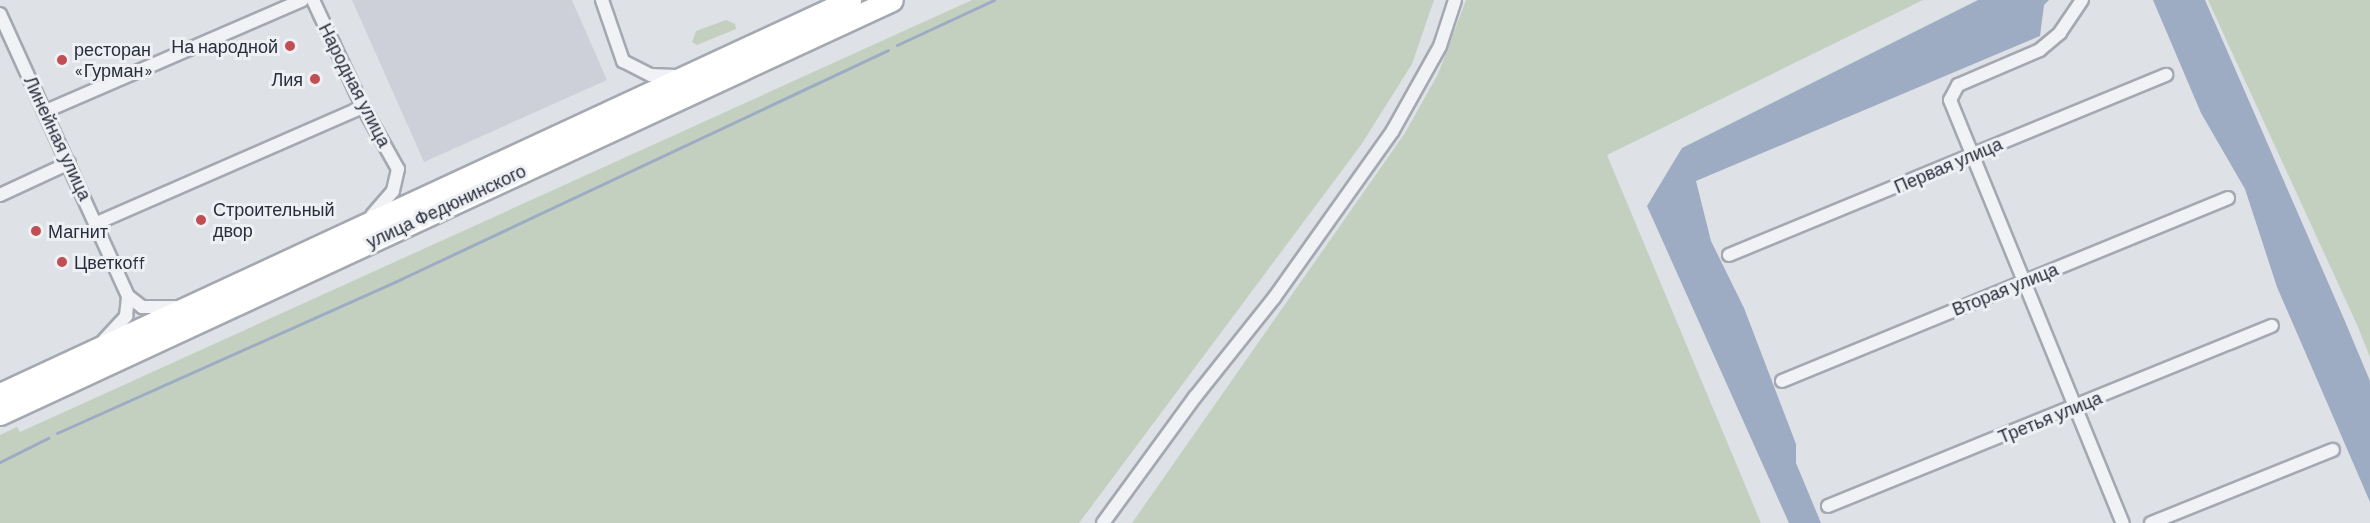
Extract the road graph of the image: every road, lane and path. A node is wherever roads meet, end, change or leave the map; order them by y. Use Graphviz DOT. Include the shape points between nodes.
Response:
graph roads {
  1 [pos="302,0"];
  2 [pos="313,0"];
  3 [pos="602,0"];
  4 [pos="850,0"];
  5 [pos="892,0"];
  6 [pos="1455,0"];
  7 [pos="2082,0"];
  8 [pos="0,14"];
  9 [pos="2166,75"];
  10 [pos="684,76"];
  11 [pos="363,107"];
  12 [pos="46,111"];
  13 [pos="1972,155"];
  14 [pos="69,163"];
  15 [pos="0,195"];
  16 [pos="2228,198"];
  17 [pos="97,223"];
  18 [pos="349,232"];
  19 [pos="1729,255"];
  20 [pos="2023,282"];
  21 [pos="128,296"];
  22 [pos="192,305"];
  23 [pos="2272,326"];
  24 [pos="92,351"];
  25 [pos="1782,381"];
  26 [pos="0,394"];
  27 [pos="2075,406"];
  28 [pos="0,414"];
  29 [pos="2333,450"];
  30 [pos="1828,506"];
  31 [pos="1103,523"];
  32 [pos="2123,523"];
  33 [pos="2151,523"];
  1 -- 12 [label="street"];
  2 -- 11 [label="street, Народная улица"];
  3 -- 10 [label="street" via="623,61 651,75"];
  4 -- 10 [label="highway, улица Федюнинского"];
  5 -- 28 [label="highway, улица Федюнинского"];
  6 -- 31 [label="street" via="1440,46 1392,132 1274,298"];
  7 -- 13 [label="street" via="2060,33 2040,50 1958,85 1953,91 1952,109"];
  8 -- 12 [label="street, Линейная улица"];
  9 -- 13 [label="street, Первая улица"];
  10 -- 18 [label="highway, улица Федюнинского"];
  11 -- 17 [label="street"];
  11 -- 18 [label="street, Народная улица" via="398,169 388,199"];
  12 -- 14 [label="street, Линейная улица"];
  13 -- 19 [label="street, Первая улица"];
  13 -- 20 [label="street"];
  14 -- 15 [label="street"];
  14 -- 17 [label="street, Линейная улица"];
  16 -- 20 [label="street, Вторая улица"];
  17 -- 21 [label="street, Линейная улица"];
  18 -- 22 [label="highway, улица Федюнинского"];
  20 -- 25 [label="street, Вторая улица"];
  20 -- 27 [label="street"];
  21 -- 22 [label="street" via="152,309"];
  21 -- 24 [label="street" via="124,320"];
  22 -- 24 [label="highway, улица Федюнинского"];
  23 -- 27 [label="street, Третья улица"];
  24 -- 26 [label="highway, улица Федюнинского"];
  27 -- 30 [label="street, Третья улица"];
  27 -- 32 [label="street"];
  29 -- 33 [label="street"];
}
